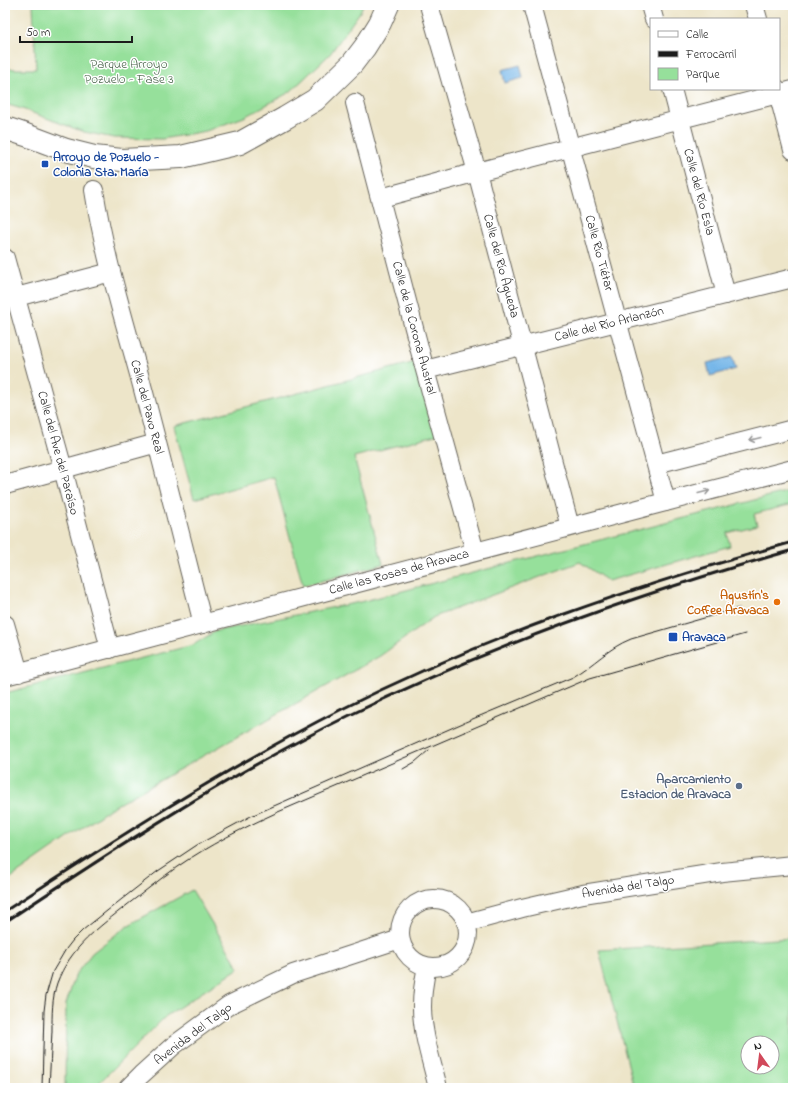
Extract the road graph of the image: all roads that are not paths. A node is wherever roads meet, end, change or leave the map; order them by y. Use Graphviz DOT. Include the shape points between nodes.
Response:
graph roads {
  1 [pos="388,5"];
  2 [pos="429,5"];
  3 [pos="532,5"];
  4 [pos="650,5"];
  5 [pos="754,5"];
  6 [pos="654,18"];
  7 [pos="758,18"];
  8 [pos="672,90"];
  9 [pos="783,91"];
  10 [pos="355,104"];
  11 [pos="680,119"];
  12 [pos="5,128"];
  13 [pos="571,148"];
  14 [pos="793,150"];
  15 [pos="477,172"];
  16 [pos="94,190"];
  17 [pos="381,198"];
  18 [pos="5,258"];
  19 [pos="111,272"];
  20 [pos="793,278"];
  21 [pos="726,296"];
  22 [pos="10,298"];
  23 [pos="618,322"];
  24 [pos="522,345"];
  25 [pos="425,370"];
  26 [pos="793,429"];
  27 [pos="157,443"];
  28 [pos="656,464"];
  29 [pos="63,469"];
  30 [pos="793,469"];
  31 [pos="5,485"];
  32 [pos="666,502"];
  33 [pos="570,527"];
  34 [pos="475,552"];
  35 [pos="5,624"];
  36 [pos="203,624"];
  37 [pos="110,649"];
  38 [pos="12,675"];
  39 [pos="793,865"];
  40 [pos="466,923"];
  41 [pos="400,940"];
  42 [pos="427,967"];
  43 [pos="128,1088"];
  44 [pos="438,1088"];
  1 -- 12 [label="main road" via="380,23 352,64 315,100 240,143 181,157 122,160 66,150"];
  2 -- 15 [label="street, Calle del Río Águeda"];
  3 -- 13 [label="street, Calle Río Tiétar"];
  4 -- 6 [label="street"];
  5 -- 7 [label="street"];
  8 -- 11 [label="street, Calle del Río Esla"];
  9 -- 11 [label="street"];
  9 -- 14 [label="street"];
  10 -- 17 [label="street, Calle de la Corona Austral"];
  11 -- 13 [label="street"];
  11 -- 21 [label="street, Calle del Río Esla"];
  13 -- 15 [label="street"];
  13 -- 23 [label="street, Calle Río Tiétar"];
  15 -- 17 [label="street"];
  15 -- 24 [label="street, Calle del Río Águeda"];
  16 -- 19 [label="street, Calle del Pavo Real"];
  17 -- 25 [label="street, Calle de la Corona Austral"];
  18 -- 22 [label="street, Calle del Ave del Paraíso"];
  19 -- 22 [label="street"];
  19 -- 27 [label="street, Calle del Pavo Real"];
  20 -- 21 [label="street, Calle del Río Arlanzón"];
  21 -- 23 [label="street, Calle del Río Arlanzón"];
  22 -- 29 [label="street, Calle del Ave del Paraíso"];
  23 -- 24 [label="street, Calle del Río Arlanzón"];
  23 -- 28 [label="street, Calle Río Tiétar"];
  24 -- 25 [label="street, Calle del Río Arlanzón"];
  24 -- 33 [label="street, Calle del Río Águeda"];
  25 -- 34 [label="street, Calle de la Corona Austral"];
  26 -- 28 [label="street, one-way"];
  27 -- 29 [label="street"];
  27 -- 36 [label="street, Calle del Pavo Real"];
  28 -- 32 [label="street, Calle Río Tiétar"];
  29 -- 31 [label="street"];
  29 -- 37 [label="street, Calle del Ave del Paraíso"];
  32 -- 30 [label="street, Calle las Rosas de Aravaca, one-way"];
  32 -- 33 [label="street, Calle las Rosas de Aravaca"];
  33 -- 34 [label="street, Calle las Rosas de Aravaca"];
  34 -- 36 [label="street, Calle las Rosas de Aravaca"];
  35 -- 38 [label="street"];
  36 -- 37 [label="street, Calle las Rosas de Aravaca"];
  37 -- 38 [label="street, Calle las Rosas de Aravaca"];
  39 -- 40 [label="street, Avenida del Talgo" via="722,872 583,894"];
  40 -- 41 [label="street" via="456,907 438,899 428,900 418,903 403,918"];
  40 -- 42 [label="street" via="467,943 456,960 447,965"];
  41 -- 42 [label="street" via="409,957"];
  41 -- 43 [label="street, Avenida del Talgo" via="293,974 230,1005 173,1046"];
  42 -- 44 [label="street" via="422,1018"];
}
